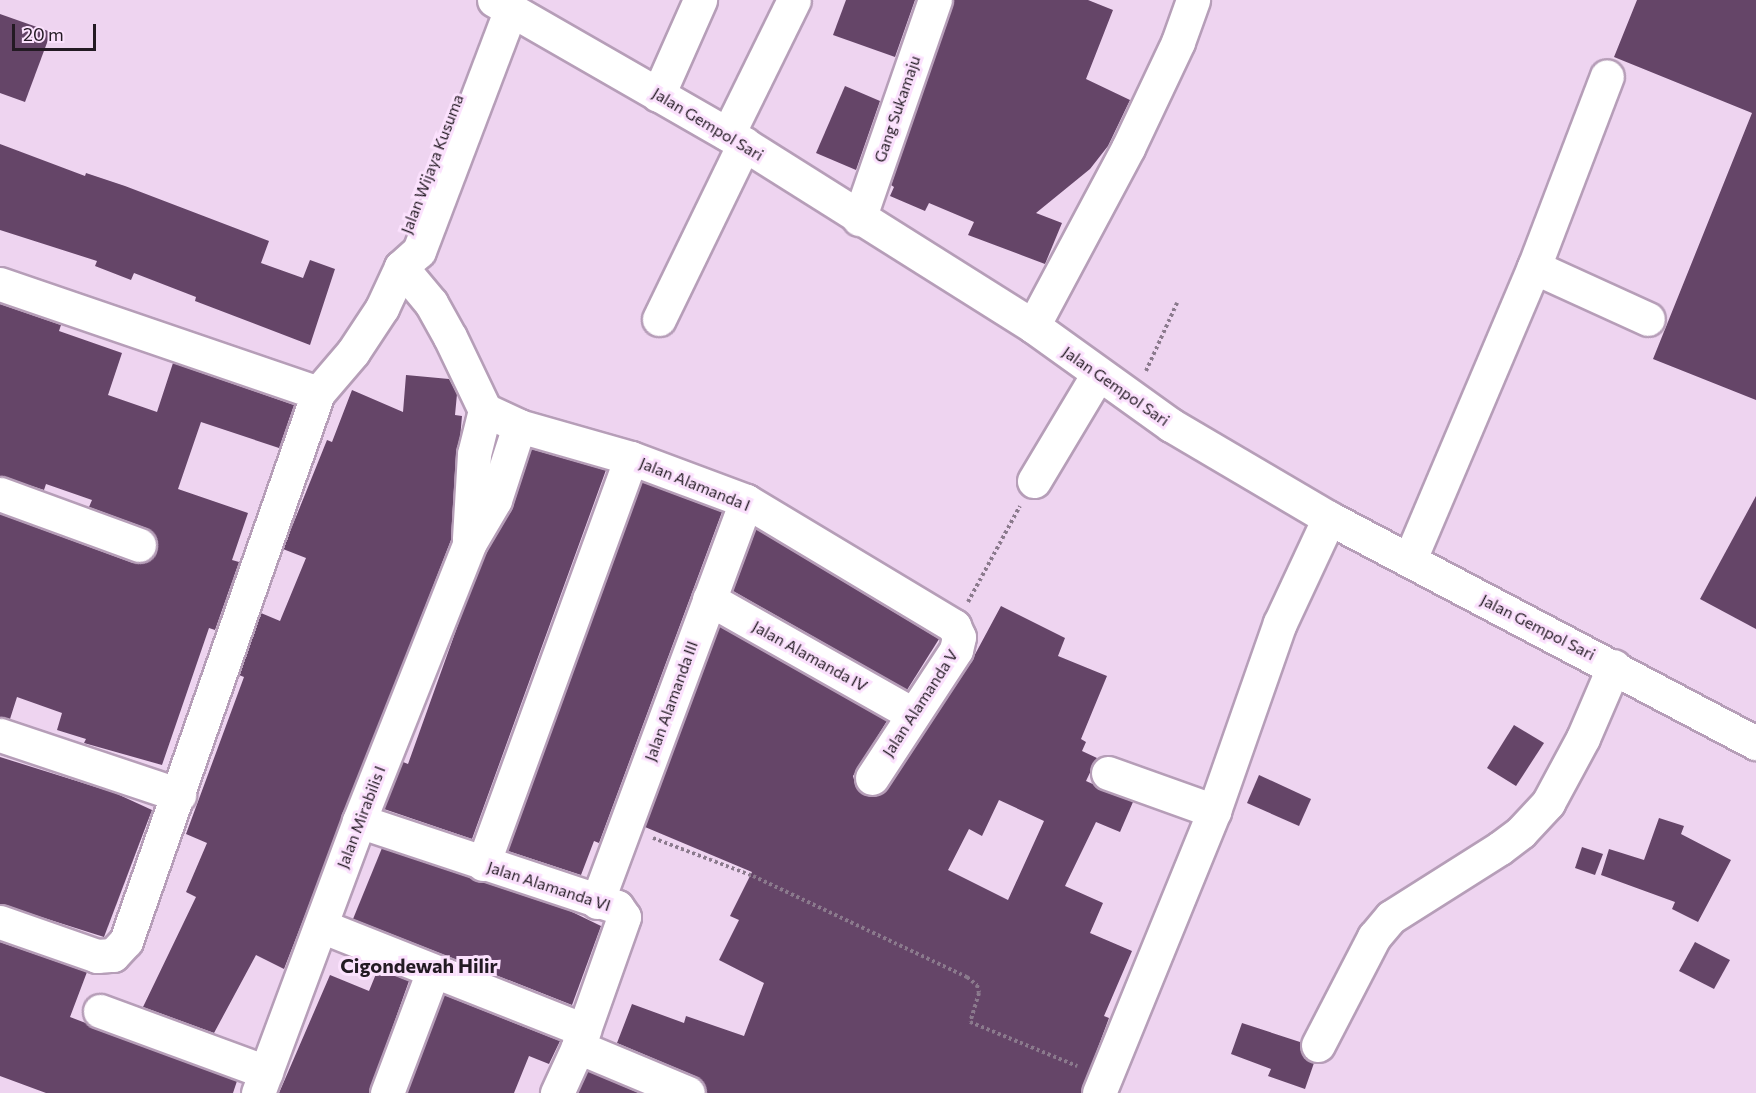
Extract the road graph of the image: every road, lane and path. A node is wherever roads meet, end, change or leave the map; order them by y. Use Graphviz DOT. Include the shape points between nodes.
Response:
graph roads {
  1 [pos="700,0"];
  2 [pos="794,0"];
  3 [pos="935,0"];
  4 [pos="1193,0"];
  5 [pos="500,3"];
  6 [pos="1607,76"];
  7 [pos="658,94"];
  8 [pos="736,139"];
  9 [pos="859,219"];
  10 [pos="401,267"];
  11 [pos="1534,267"];
  12 [pos="0,284"];
  13 [pos="1177,303"];
  14 [pos="659,319"];
  15 [pos="1648,319"];
  16 [pos="1033,326"];
  17 [pos="1098,374"];
  18 [pos="318,393"];
  19 [pos="1133,399"];
  20 [pos="484,410"];
  21 [pos="519,426"];
  22 [pos="631,458"];
  23 [pos="1034,481"];
  24 [pos="0,494"];
  25 [pos="746,501"];
  26 [pos="1329,518"];
  27 [pos="469,544"];
  28 [pos="139,545"];
  29 [pos="1410,559"];
  30 [pos="709,599"];
  31 [pos="954,626"];
  32 [pos="1614,666"];
  33 [pos="912,714"];
  34 [pos="0,735"];
  35 [pos="1756,743"];
  36 [pos="1108,773"];
  37 [pos="872,778"];
  38 [pos="179,795"];
  39 [pos="1214,811"];
  40 [pos="359,821"];
  41 [pos="625,826"];
  42 [pos="483,864"];
  43 [pos="597,902"];
  44 [pos="0,922"];
  45 [pos="321,926"];
  46 [pos="434,971"];
  47 [pos="100,1011"];
  48 [pos="581,1039"];
  49 [pos="1318,1045"];
  50 [pos="262,1083"];
  51 [pos="1102,1085"];
  52 [pos="387,1093"];
  53 [pos="557,1093"];
  54 [pos="688,1093"];
  1 -- 7 [label="street"];
  2 -- 8 [label="street"];
  3 -- 9 [label="street, Gang Sukamaju"];
  4 -- 16 [label="street" via="1178,42 1128,148"];
  5 -- 7 [label="street, Jalan Gempol Sari"];
  5 -- 10 [label="street, Jalan Wijaya Kusuma" via="402,243"];
  6 -- 11 [label="street"];
  7 -- 8 [label="street, Jalan Gempol Sari"];
  8 -- 9 [label="street, Jalan Gempol Sari"];
  8 -- 14 [label="street"];
  9 -- 16 [label="street, Jalan Gempol Sari"];
  10 -- 18 [label="street, Jalan Wijaya Kusuma" via="382,308 353,352"];
  10 -- 20 [label="street" via="431,303"];
  11 -- 15 [label="street"];
  11 -- 29 [label="street"];
  12 -- 18 [label="street"];
  13 -- 19 [label="path"];
  16 -- 17 [label="street, Jalan Gempol Sari"];
  17 -- 19 [label="street, Jalan Gempol Sari"];
  17 -- 23 [label="street"];
  18 -- 38 [label="street"];
  19 -- 26 [label="street, Jalan Gempol Sari"];
  20 -- 21 [label="street, Jalan Alamanda I"];
  20 -- 27 [label="street, Jalan Mirabilis I" via="474,454"];
  21 -- 22 [label="street, Jalan Alamanda I"];
  21 -- 27 [label="street, Jalan Mirabilis I" via="495,500"];
  22 -- 25 [label="street, Jalan Alamanda I"];
  22 -- 42 [label="street"];
  23 -- 31 [label="path"];
  24 -- 28 [label="street"];
  25 -- 30 [label="street, Jalan Alamanda III"];
  25 -- 31 [label="street, Jalan Alamanda I"];
  26 -- 29 [label="street, Jalan Gempol Sari"];
  26 -- 39 [label="street" via="1280,623"];
  27 -- 40 [label="street, Jalan Mirabilis I"];
  29 -- 32 [label="street, Jalan Gempol Sari"];
  30 -- 33 [label="street, Jalan Alamanda IV"];
  30 -- 41 [label="street, Jalan Alamanda III"];
  31 -- 33 [label="street, Jalan Alamanda V" via="958,637 956,651"];
  32 -- 35 [label="street, Jalan Gempol Sari"];
  32 -- 49 [label="street" via="1583,738 1548,803 1500,848 1391,917 1374,937"];
  33 -- 37 [label="street, Jalan Alamanda V"];
  34 -- 38 [label="street"];
  36 -- 39 [label="street"];
  38 -- 44 [label="street" via="126,941 113,955 97,956"];
  39 -- 51 [label="street"];
  40 -- 42 [label="street, Jalan Alamanda VI"];
  40 -- 45 [label="street, Jalan Mirabilis I"];
  41 -- 43 [label="street, Jalan Alamanda III"];
  41 -- 51 [label="path" via="753,876 967,977 977,985 979,993 970,1022"];
  42 -- 43 [label="street, Jalan Alamanda VI"];
  43 -- 48 [label="street, Jalan Alamanda VI" via="617,907 624,917"];
  45 -- 46 [label="street"];
  45 -- 50 [label="street, Jalan Mirabilis I"];
  46 -- 48 [label="street"];
  46 -- 52 [label="street"];
  47 -- 50 [label="street"];
  48 -- 53 [label="street, Jalan Alamanda VI"];
  48 -- 54 [label="street"];
}
